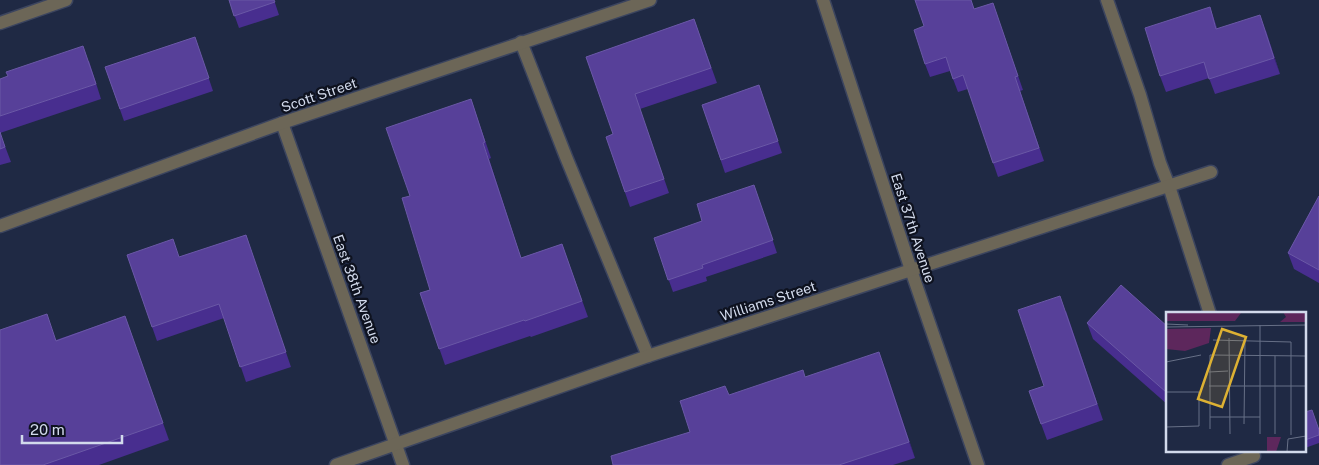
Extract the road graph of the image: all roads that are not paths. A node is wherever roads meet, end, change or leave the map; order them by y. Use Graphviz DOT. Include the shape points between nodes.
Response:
graph roads {
  1 [pos="66,0"];
  2 [pos="650,0"];
  3 [pos="823,0"];
  4 [pos="1107,0"];
  5 [pos="0,23"];
  6 [pos="521,42"];
  7 [pos="282,123"];
  8 [pos="1211,172"];
  9 [pos="1169,186"];
  10 [pos="0,226"];
  11 [pos="911,270"];
  12 [pos="1209,312"];
  13 [pos="648,356"];
  14 [pos="396,444"];
  15 [pos="1254,458"];
  16 [pos="336,465"];
  17 [pos="403,465"];
  18 [pos="978,465"];
  19 [pos="1228,465"];
  1 -- 5 [label="street"];
  2 -- 6 [label="street, Scott Street"];
  3 -- 11 [label="street, East 37th Avenue"];
  4 -- 9 [label="street"];
  6 -- 7 [label="street, Scott Street"];
  6 -- 13 [label="street"];
  7 -- 10 [label="street, Scott Street"];
  7 -- 14 [label="street, East 38th Avenue"];
  8 -- 9 [label="street, Williams Street"];
  9 -- 11 [label="street, Williams Street"];
  9 -- 12 [label="street"];
  11 -- 13 [label="street, Williams Street"];
  11 -- 18 [label="street, East 37th Avenue"];
  13 -- 14 [label="street, Williams Street"];
  14 -- 16 [label="street, Williams Street"];
  14 -- 17 [label="street, East 38th Avenue"];
  15 -- 19 [label="street"];
}
